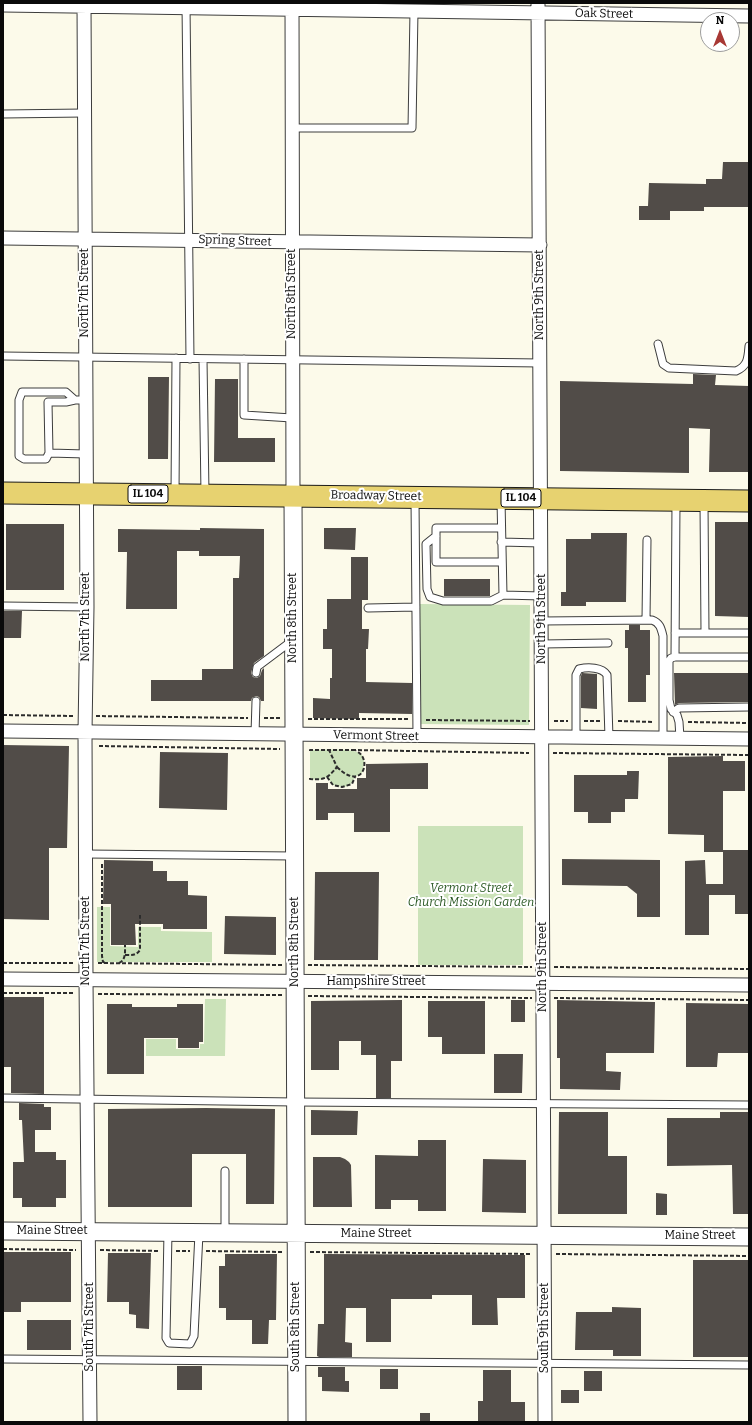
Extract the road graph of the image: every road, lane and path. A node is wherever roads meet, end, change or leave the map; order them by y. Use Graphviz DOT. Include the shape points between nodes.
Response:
graph roads {
  1 [pos="84,5"];
  2 [pos="3,6"];
  3 [pos="186,6"];
  4 [pos="292,6"];
  5 [pos="538,8"];
  6 [pos="414,11"];
  7 [pos="749,16"];
  8 [pos="84,113"];
  9 [pos="3,114"];
  10 [pos="292,128"];
  11 [pos="3,238"];
  12 [pos="85,239"];
  13 [pos="189,240"];
  14 [pos="292,243"];
  15 [pos="540,246"];
  16 [pos="658,344"];
  17 [pos="749,346"];
  18 [pos="3,356"];
  19 [pos="86,357"];
  20 [pos="176,358"];
  21 [pos="190,359"];
  22 [pos="204,359"];
  23 [pos="244,359"];
  24 [pos="292,360"];
  25 [pos="540,363"];
  26 [pos="80,400"];
  27 [pos="292,418"];
  28 [pos="49,453"];
  29 [pos="86,454"];
  30 [pos="3,493"];
  31 [pos="86,493"];
  32 [pos="175,494"];
  33 [pos="205,495"];
  34 [pos="293,496"];
  35 [pos="415,497"];
  36 [pos="500,498"];
  37 [pos="541,498"];
  38 [pos="676,500"];
  39 [pos="704,501"];
  40 [pos="749,501"];
  41 [pos="501,528"];
  42 [pos="436,536"];
  43 [pos="647,540"];
  44 [pos="501,542"];
  45 [pos="541,543"];
  46 [pos="502,562"];
  47 [pos="503,595"];
  48 [pos="542,596"];
  49 [pos="3,606"];
  50 [pos="87,607"];
  51 [pos="368,608"];
  52 [pos="416,608"];
  53 [pos="646,620"];
  54 [pos="542,621"];
  55 [pos="675,632"];
  56 [pos="705,633"];
  57 [pos="749,633"];
  58 [pos="293,640"];
  59 [pos="608,643"];
  60 [pos="542,644"];
  61 [pos="675,657"];
  62 [pos="749,657"];
  63 [pos="256,673"];
  64 [pos="256,701"];
  65 [pos="749,708"];
  66 [pos="674,712"];
  67 [pos="3,715"];
  68 [pos="86,716"];
  69 [pos="255,718"];
  70 [pos="416,719"];
  71 [pos="543,721"];
  72 [pos="577,721"];
  73 [pos="608,721"];
  74 [pos="663,722"];
  75 [pos="679,722"];
  76 [pos="749,723"];
  77 [pos="3,731"];
  78 [pos="85,732"];
  79 [pos="255,734"];
  80 [pos="417,736"];
  81 [pos="297,738"];
  82 [pos="543,738"];
  83 [pos="576,738"];
  84 [pos="609,738"];
  85 [pos="663,738"];
  86 [pos="680,738"];
  87 [pos="749,739"];
  88 [pos="85,745"];
  89 [pos="329,750"];
  90 [pos="310,757"];
  91 [pos="337,767"];
  92 [pos="310,772"];
  93 [pos="328,777"];
  94 [pos="355,777"];
  95 [pos="86,854"];
  96 [pos="102,854"];
  97 [pos="294,856"];
  98 [pos="140,915"];
  99 [pos="125,945"];
  100 [pos="125,956"];
  101 [pos="3,963"];
  102 [pos="86,964"];
  103 [pos="111,964"];
  104 [pos="543,967"];
  105 [pos="749,969"];
  106 [pos="3,979"];
  107 [pos="86,980"];
  108 [pos="295,981"];
  109 [pos="543,984"];
  110 [pos="749,985"];
  111 [pos="3,993"];
  112 [pos="86,993"];
  113 [pos="544,998"];
  114 [pos="749,1000"];
  115 [pos="3,1098"];
  116 [pos="88,1099"];
  117 [pos="295,1102"];
  118 [pos="544,1104"];
  119 [pos="749,1105"];
  120 [pos="225,1171"];
  121 [pos="3,1231"];
  122 [pos="89,1231"];
  123 [pos="168,1232"];
  124 [pos="199,1232"];
  125 [pos="224,1232"];
  126 [pos="296,1233"];
  127 [pos="545,1235"];
  128 [pos="749,1236"];
  129 [pos="3,1249"];
  130 [pos="89,1250"];
  131 [pos="166,1251"];
  132 [pos="198,1251"];
  133 [pos="296,1252"];
  134 [pos="545,1254"];
  135 [pos="749,1256"];
  136 [pos="3,1359"];
  137 [pos="90,1360"];
  138 [pos="297,1361"];
  139 [pos="545,1363"];
  140 [pos="749,1365"];
  141 [pos="90,1422"];
  142 [pos="297,1422"];
  143 [pos="545,1422"];
  1 -- 2 [label="street, Oak Street"];
  1 -- 3 [label="street, Oak Street"];
  1 -- 8 [label="street, North 7th Street"];
  3 -- 4 [label="street, Oak Street"];
  3 -- 13 [label="lane"];
  4 -- 6 [label="street, Oak Street"];
  4 -- 10 [label="street, North 8th Street"];
  5 -- 6 [label="street, Oak Street"];
  5 -- 7 [label="street, Oak Street"];
  5 -- 15 [label="street, North 9th Street"];
  6 -- 10 [label="lane" via="412,128"];
  8 -- 9 [label="lane"];
  8 -- 12 [label="street, North 7th Street"];
  10 -- 14 [label="street, North 8th Street"];
  11 -- 12 [label="street, Spring Street"];
  12 -- 13 [label="street, Spring Street"];
  12 -- 19 [label="street, North 7th Street"];
  13 -- 14 [label="street, Spring Street"];
  13 -- 21 [label="lane"];
  14 -- 15 [label="street, Spring Street"];
  14 -- 24 [label="street, North 8th Street"];
  15 -- 25 [label="street, North 9th Street"];
  16 -- 17 [label="lane" via="663,364 668,368 728,371 743,368 748,359"];
  18 -- 19 [label="lane"];
  19 -- 20 [label="lane"];
  19 -- 26 [label="street, North 7th Street"];
  20 -- 21 [label="lane"];
  20 -- 32 [label="lane"];
  21 -- 22 [label="lane"];
  22 -- 23 [label="lane"];
  22 -- 33 [label="lane"];
  23 -- 24 [label="lane"];
  23 -- 27 [label="lane" via="244,415"];
  24 -- 25 [label="lane"];
  24 -- 27 [label="street, North 8th Street"];
  25 -- 37 [label="street, North 9th Street"];
  26 -- 28 [label="lane" via="48,402"];
  26 -- 28 [label="lane" via="66,392 22,392 19,400 19,456 24,459 46,459"];
  26 -- 29 [label="street, North 7th Street"];
  27 -- 34 [label="street, North 8th Street"];
  28 -- 29 [label="lane"];
  29 -- 31 [label="street, North 7th Street"];
  30 -- 31 [label="main road, Broadway Street / IL 104"];
  31 -- 32 [label="main road, Broadway Street / IL 104"];
  31 -- 50 [label="street, North 7th Street"];
  32 -- 33 [label="main road, Broadway Street / IL 104"];
  33 -- 34 [label="main road, Broadway Street / IL 104"];
  34 -- 35 [label="main road, Broadway Street / IL 104"];
  34 -- 58 [label="street, North 8th Street"];
  35 -- 36 [label="main road, Broadway Street / IL 104"];
  35 -- 52 [label="lane"];
  36 -- 37 [label="main road, Broadway Street / IL 104"];
  36 -- 41 [label="lane"];
  37 -- 38 [label="main road, Broadway Street / IL 104"];
  37 -- 45 [label="street, North 9th Street"];
  38 -- 39 [label="main road, Broadway Street / IL 104"];
  38 -- 55 [label="lane"];
  39 -- 40 [label="main road, Broadway Street / IL 104"];
  39 -- 56 [label="lane"];
  41 -- 42 [label="lane" via="436,528"];
  41 -- 44 [label="lane"];
  42 -- 46 [label="lane" via="436,562"];
  42 -- 47 [label="lane" via="426,544 427,589 430,597 443,601 491,601"];
  43 -- 53 [label="lane"];
  44 -- 45 [label="lane"];
  44 -- 46 [label="lane"];
  45 -- 48 [label="street, North 9th Street"];
  46 -- 47 [label="lane"];
  47 -- 48 [label="lane"];
  48 -- 54 [label="street, North 9th Street"];
  49 -- 50 [label="lane"];
  50 -- 68 [label="street, North 7th Street"];
  51 -- 52 [label="lane"];
  52 -- 70 [label="lane"];
  53 -- 54 [label="lane"];
  53 -- 74 [label="lane" via="657,622 663,636"];
  54 -- 60 [label="street, North 9th Street"];
  55 -- 56 [label="lane"];
  55 -- 61 [label="lane"];
  56 -- 57 [label="lane"];
  58 -- 63 [label="lane" via="257,667"];
  58 -- 81 [label="street, North 8th Street"];
  59 -- 60 [label="lane"];
  60 -- 71 [label="street, North 9th Street"];
  61 -- 62 [label="lane"];
  61 -- 66 [label="lane" via="669,660 669,700"];
  64 -- 69 [label="lane"];
  65 -- 66 [label="lane" via="679,708"];
  66 -- 75 [label="lane"];
  67 -- 68 [label="path"];
  68 -- 69 [label="path"];
  68 -- 78 [label="street, North 7th Street"];
  69 -- 79 [label="lane"];
  69 -- 81 [label="path"];
  70 -- 71 [label="path"];
  70 -- 80 [label="lane"];
  70 -- 81 [label="path"];
  71 -- 72 [label="path"];
  71 -- 82 [label="street, North 9th Street"];
  72 -- 73 [label="path"];
  72 -- 73 [label="lane" via="576,675 579,669 583,668 605,671 607,675"];
  72 -- 83 [label="lane"];
  73 -- 74 [label="path"];
  73 -- 84 [label="lane"];
  74 -- 85 [label="lane"];
  75 -- 76 [label="path"];
  75 -- 86 [label="lane"];
  77 -- 78 [label="street, Vermont Street"];
  78 -- 79 [label="street, Vermont Street"];
  78 -- 88 [label="street, North 7th Street"];
  79 -- 81 [label="street, Vermont Street"];
  80 -- 81 [label="street, Vermont Street"];
  80 -- 82 [label="street, Vermont Street"];
  81 -- 88 [label="path"];
  81 -- 89 [label="path"];
  81 -- 90 [label="path"];
  81 -- 97 [label="street, North 8th Street"];
  82 -- 83 [label="street, Vermont Street"];
  82 -- 104 [label="street, North 9th Street"];
  83 -- 84 [label="street, Vermont Street"];
  84 -- 85 [label="street, Vermont Street"];
  85 -- 86 [label="street, Vermont Street"];
  86 -- 87 [label="street, Vermont Street"];
  88 -- 95 [label="street, North 7th Street"];
  89 -- 91 [label="path"];
  89 -- 94 [label="path" via="352,750 362,754 363,770"];
  91 -- 93 [label="path"];
  91 -- 94 [label="path"];
  92 -- 93 [label="path" via="310,779"];
  93 -- 94 [label="path" via="332,785 342,787 349,786"];
  95 -- 96 [label="lane"];
  95 -- 102 [label="street, North 7th Street"];
  96 -- 97 [label="lane"];
  96 -- 103 [label="path" via="102,956 103,962"];
  97 -- 108 [label="street, North 8th Street"];
  98 -- 100 [label="path" via="140,950 133,955"];
  99 -- 100 [label="path"];
  100 -- 103 [label="path" via="122,962"];
  101 -- 102 [label="path"];
  102 -- 103 [label="path"];
  102 -- 107 [label="street, North 7th Street"];
  103 -- 108 [label="path"];
  104 -- 105 [label="path"];
  104 -- 108 [label="path"];
  104 -- 109 [label="street, North 9th Street"];
  106 -- 107 [label="street, Hampshire Street"];
  107 -- 108 [label="street, Hampshire Street"];
  107 -- 112 [label="street, North 7th Street"];
  108 -- 109 [label="street, Hampshire Street"];
  108 -- 112 [label="path"];
  108 -- 113 [label="path"];
  108 -- 117 [label="street, North 8th Street"];
  109 -- 110 [label="street, Hampshire Street"];
  109 -- 113 [label="street, North 9th Street"];
  111 -- 112 [label="path"];
  112 -- 116 [label="street, North 7th Street"];
  113 -- 114 [label="path"];
  113 -- 118 [label="street, North 9th Street"];
  115 -- 116 [label="lane"];
  116 -- 117 [label="lane"];
  116 -- 122 [label="street, North 7th Street"];
  117 -- 118 [label="lane"];
  117 -- 126 [label="street, North 8th Street"];
  118 -- 119 [label="lane"];
  118 -- 127 [label="street, North 9th Street"];
  120 -- 125 [label="lane"];
  121 -- 122 [label="street, Maine Street"];
  122 -- 123 [label="street, Maine Street"];
  122 -- 130 [label="street, South 7th Street"];
  123 -- 124 [label="street, Maine Street"];
  123 -- 131 [label="lane"];
  124 -- 125 [label="street, Maine Street"];
  124 -- 132 [label="lane"];
  125 -- 126 [label="street, Maine Street"];
  126 -- 127 [label="street, Maine Street"];
  126 -- 133 [label="street, South 8th Street"];
  127 -- 128 [label="street, Maine Street"];
  127 -- 134 [label="street, South 9th Street"];
  129 -- 130 [label="path"];
  130 -- 131 [label="path"];
  130 -- 137 [label="street, South 7th Street"];
  131 -- 132 [label="path"];
  131 -- 132 [label="lane" via="166,1338 169,1343 190,1344 194,1336"];
  132 -- 133 [label="path"];
  133 -- 134 [label="path"];
  133 -- 138 [label="street, South 8th Street"];
  134 -- 135 [label="path"];
  134 -- 139 [label="street, South 9th Street"];
  136 -- 137 [label="lane"];
  137 -- 138 [label="lane"];
  137 -- 141 [label="street, South 7th Street"];
  138 -- 139 [label="lane"];
  138 -- 142 [label="street, South 8th Street"];
  139 -- 140 [label="lane"];
  139 -- 143 [label="street, South 9th Street"];
}
